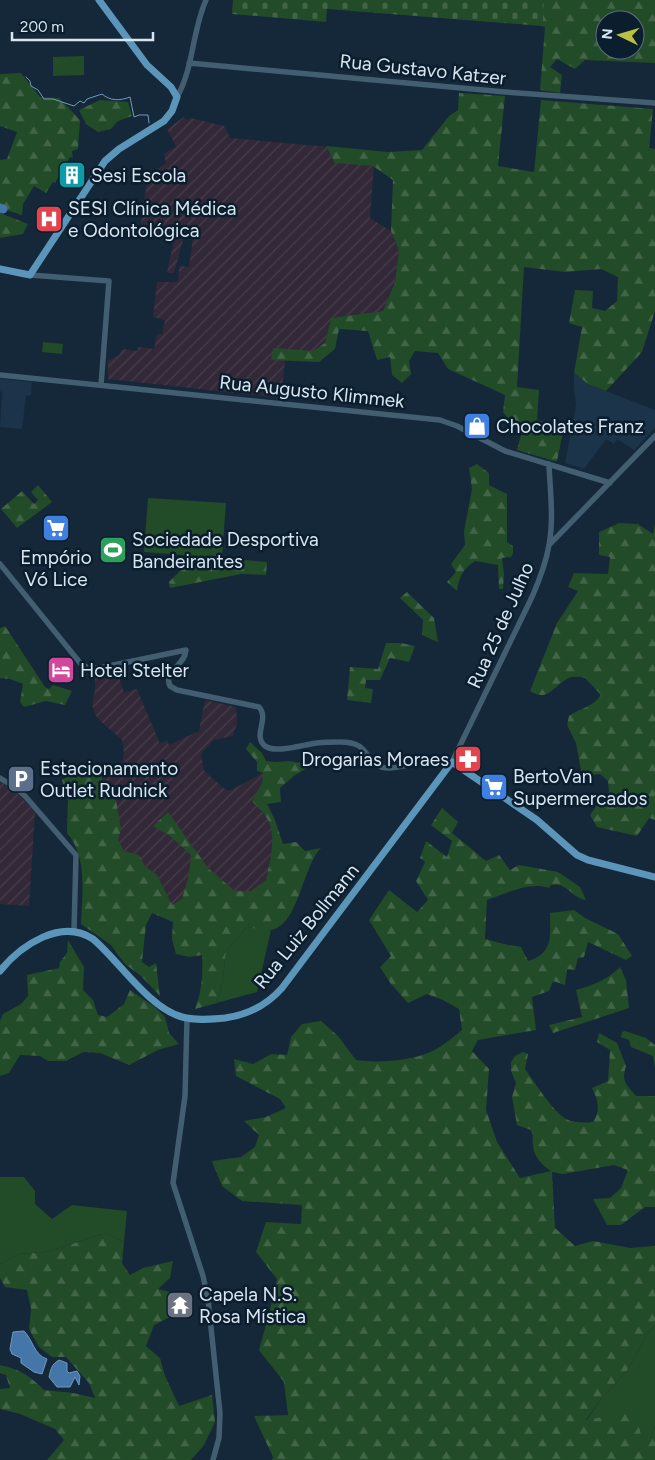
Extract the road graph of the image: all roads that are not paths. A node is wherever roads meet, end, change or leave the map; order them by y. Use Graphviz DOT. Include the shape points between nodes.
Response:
graph roads {
  1 [pos="98,0"];
  2 [pos="206,0"];
  3 [pos="189,63"];
  4 [pos="177,98"];
  5 [pos="655,103"];
  6 [pos="0,270"];
  7 [pos="30,275"];
  8 [pos="0,375"];
  9 [pos="101,385"];
  10 [pos="655,436"];
  11 [pos="549,464"];
  12 [pos="610,483"];
  13 [pos="550,528"];
  14 [pos="562,532"];
  15 [pos="549,545"];
  16 [pos="0,564"];
  17 [pos="452,762"];
  18 [pos="0,778"];
  19 [pos="655,877"];
  20 [pos="74,931"];
  21 [pos="0,970"];
  22 [pos="188,1018"];
  23 [pos="214,1460"];
  1 -- 4 [label="main road" via="147,65 171,87"];
  2 -- 3 [label="street"];
  3 -- 4 [label="street"];
  3 -- 5 [label="street, Rua Gustavo Katzer"];
  4 -- 7 [label="main road" via="164,121 105,161"];
  6 -- 7 [label="main road"];
  7 -- 9 [label="street" via="109,281"];
  8 -- 9 [label="street, Rua Augusto Klimmek"];
  9 -- 11 [label="street, Rua Augusto Klimmek" via="440,420 506,451"];
  10 -- 12 [label="street"];
  11 -- 12 [label="street, Rua Augusto Klimmek"];
  11 -- 13 [label="street, Rua 25 de Julho"];
  12 -- 14 [label="street"];
  13 -- 14 [label="street"];
  13 -- 15 [label="street, Rua 25 de Julho"];
  14 -- 15 [label="street"];
  15 -- 17 [label="street, Rua 25 de Julho" via="532,597"];
  16 -- 17 [label="street" via="84,666 92,668 184,649 182,662 168,677 170,686 258,707 263,715 260,738 267,748 340,742 358,746 381,768 441,760"];
  17 -- 19 [label="main road" via="537,820 577,855"];
  17 -- 22 [label="main road, Rua Luiz Bollmann" via="278,992 241,1014 214,1019"];
  18 -- 20 [label="street" via="29,800 76,855"];
  20 -- 21 [label="main road" via="53,934 33,942"];
  20 -- 22 [label="main road, Rua Luiz Bollmann" via="100,945 158,1004"];
  22 -- 23 [label="street" via="185,1096 173,1183 208,1299 220,1413"];
}
